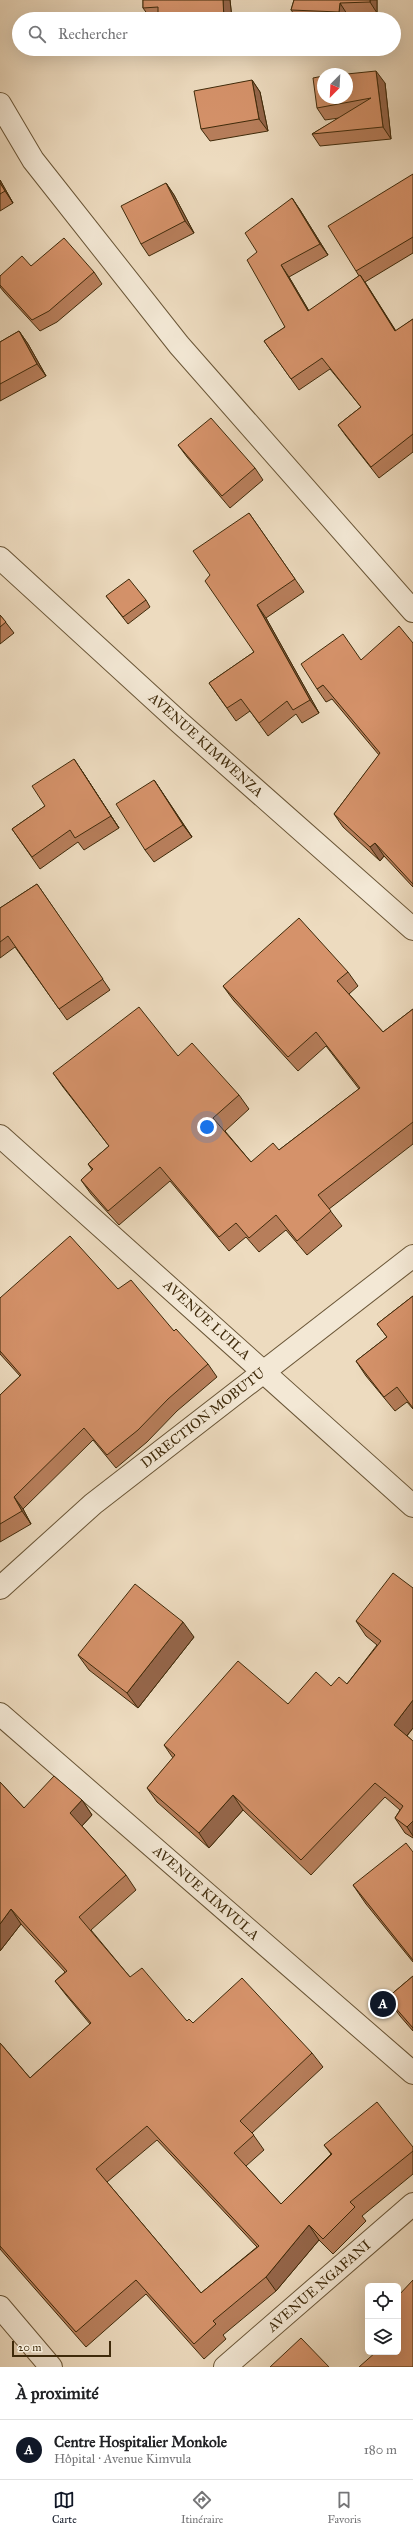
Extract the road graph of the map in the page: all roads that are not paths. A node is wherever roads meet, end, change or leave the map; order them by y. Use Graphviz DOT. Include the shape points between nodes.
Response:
graph roads {
  1 [pos="0,104"];
  2 [pos="0,558"];
  3 [pos="413,611"];
  4 [pos="413,930"];
  5 [pos="0,1136"];
  6 [pos="413,1256"];
  7 [pos="263,1371"];
  8 [pos="413,1506"];
  9 [pos="0,1588"];
  10 [pos="0,1714"];
  11 [pos="413,2073"];
  12 [pos="413,2204"];
  13 [pos="0,2307"];
  14 [pos="51,2367"];
  15 [pos="225,2367"];
  1 -- 3 [label="street" via="33,160 179,345"];
  2 -- 4 [label="street, AVENUE KIMWENZA"];
  5 -- 7 [label="street, AVENUE LUILA"];
  6 -- 7 [label="street, DIRECTION MOBUTU"];
  7 -- 8 [label="street, AVENUE LUILA"];
  7 -- 9 [label="street, DIRECTION MOBUTU" via="93,1504"];
  10 -- 11 [label="street, AVENUE KIMVULA"];
  12 -- 15 [label="street, AVENUE NGAFANI"];
  13 -- 14 [label="street"];
}
